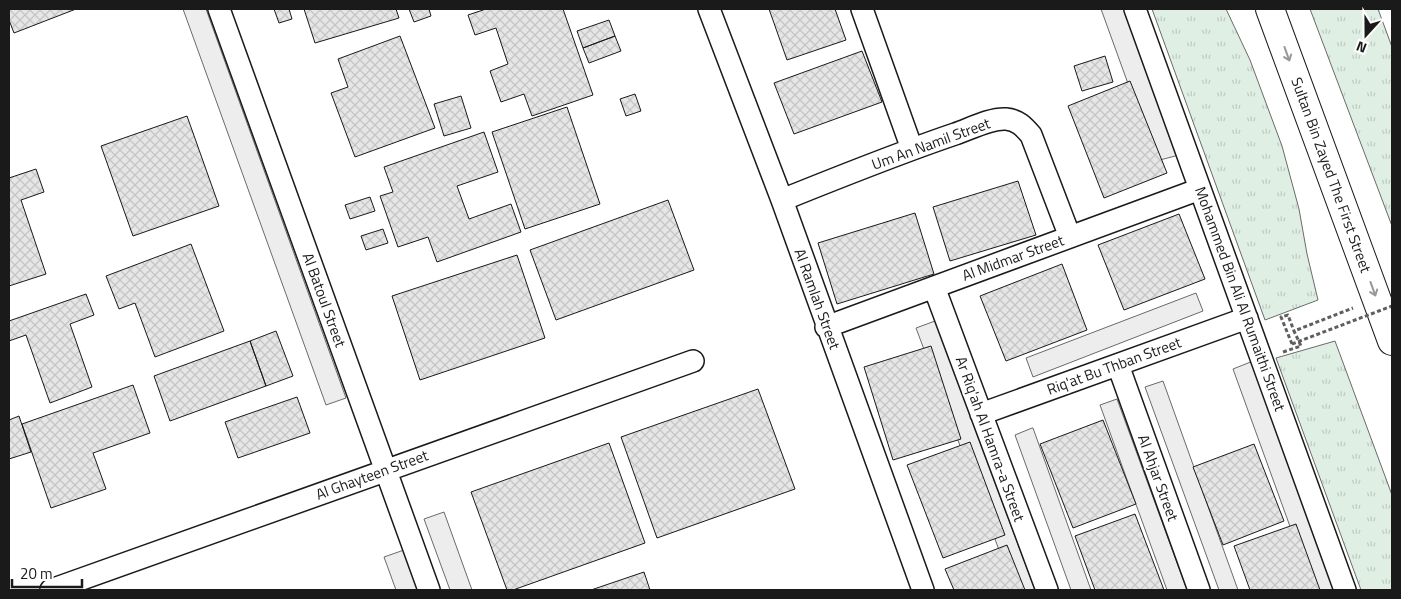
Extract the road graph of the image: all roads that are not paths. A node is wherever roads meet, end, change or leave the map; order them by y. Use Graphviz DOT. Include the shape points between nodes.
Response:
graph roads {
  1 [pos="219,9"];
  2 [pos="709,9"];
  3 [pos="862,9"];
  4 [pos="1135,9"];
  5 [pos="1270,9"];
  6 [pos="912,149"];
  7 [pos="1200,190"];
  8 [pos="782,200"];
  9 [pos="1070,237"];
  10 [pos="934,287"];
  11 [pos="1384,302"];
  12 [pos="1247,318"];
  13 [pos="826,327"];
  14 [pos="1392,340"];
  15 [pos="694,361"];
  16 [pos="1118,365"];
  17 [pos="981,414"];
  18 [pos="385,470"];
  19 [pos="51,590"];
  20 [pos="429,590"];
  21 [pos="922,590"];
  22 [pos="1047,590"];
  23 [pos="1199,590"];
  24 [pos="1345,590"];
  1 -- 18 [label="street, Al Batoul Street"];
  2 -- 8 [label="street, Al Ramlah Street"];
  3 -- 6 [label="street"];
  4 -- 7 [label="street, Mohammed Bin Ali Al Rumaithi Street"];
  5 -- 11 [label="main road, Sultan Bin Zayed The First Street, one-way"];
  6 -- 8 [label="street, Um An Namil Street"];
  6 -- 9 [label="street, Um An Namil Street" via="998,120 1017,121 1031,135"];
  7 -- 9 [label="street, Al Midmar Street"];
  7 -- 12 [label="street, Mohammed Bin Ali Al Rumaithi Street"];
  8 -- 13 [label="street, Al Ramlah Street"];
  9 -- 10 [label="street, Al Midmar Street"];
  10 -- 13 [label="street, Al Midmar Street"];
  10 -- 17 [label="street, Ar Riq'ah Al Hamra-a Street"];
  11 -- 14 [label="main road, Sultan Bin Zayed The First Street"];
  12 -- 16 [label="street, Riq'at Bu Thban Street"];
  12 -- 24 [label="street, Mohammed Bin Ali Al Rumaithi Street"];
  13 -- 21 [label="street, Al Ramlah Street"];
  15 -- 18 [label="street, Al Ghayteen Street"];
  16 -- 17 [label="street, Riq'at Bu Thban Street"];
  16 -- 23 [label="street, Al Ahjar Street"];
  17 -- 22 [label="street, Ar Riq'ah Al Hamra-a Street"];
  18 -- 19 [label="street, Al Ghayteen Street"];
  18 -- 20 [label="street, Al Batoul Street"];
}
